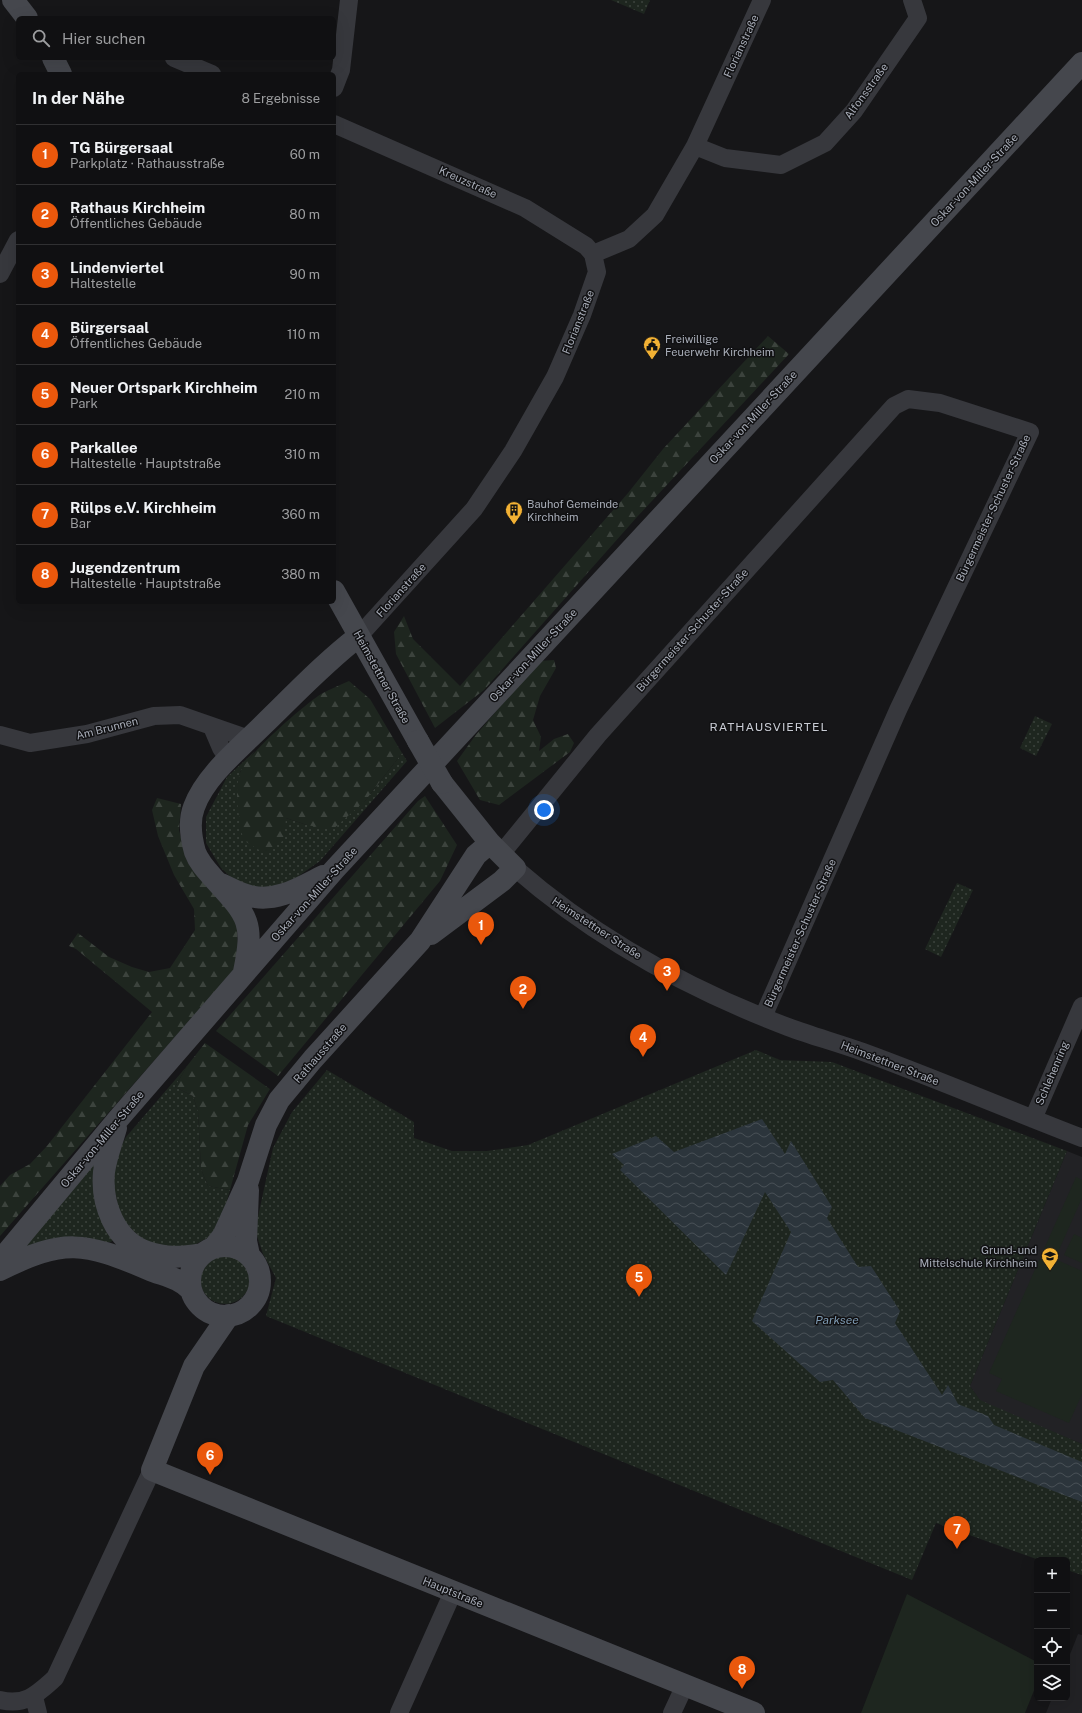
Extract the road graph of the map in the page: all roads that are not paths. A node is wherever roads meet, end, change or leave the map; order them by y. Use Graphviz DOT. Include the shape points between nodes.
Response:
graph roads {
  1 [pos="13,0"];
  2 [pos="349,0"];
  3 [pos="762,0"];
  4 [pos="912,0"];
  5 [pos="25,16"];
  6 [pos="54,60"];
  7 [pos="179,60"];
  8 [pos="1082,63"];
  9 [pos="60,72"];
  10 [pos="207,72"];
  11 [pos="336,83"];
  12 [pos="336,125"];
  13 [pos="695,146"];
  14 [pos="16,244"];
  15 [pos="593,254"];
  16 [pos="0,274"];
  17 [pos="336,595"];
  18 [pos="359,636"];
  19 [pos="212,727"];
  20 [pos="0,736"];
  21 [pos="249,739"];
  22 [pos="229,760"];
  23 [pos="502,855"];
  24 [pos="334,870"];
  25 [pos="216,882"];
  26 [pos="420,942"];
  27 [pos="244,973"];
  28 [pos="1082,1006"];
  29 [pos="763,1017"];
  30 [pos="119,1118"];
  31 [pos="1033,1119"];
  32 [pos="1082,1138"];
  33 [pos="248,1181"];
  34 [pos="208,1251"];
  35 [pos="248,1255"];
  36 [pos="0,1260"];
  37 [pos="0,1270"];
  38 [pos="195,1298"];
  39 [pos="229,1316"];
  40 [pos="194,1366"];
  41 [pos="152,1470"];
  42 [pos="453,1592"];
  43 [pos="685,1685"];
  44 [pos="0,1700"];
  45 [pos="36,1705"];
  46 [pos="399,1713"];
  47 [pos="672,1713"];
  48 [pos="754,1713"];
  1 -- 5 [label="main road"];
  2 -- 11 [label="street" via="341,70"];
  3 -- 13 [label="street, Florianstraße"];
  4 -- 13 [label="street, Alfonsstraße" via="918,18 854,111 825,143 781,165 725,158"];
  6 -- 9 [label="main road"];
  7 -- 10 [label="street"];
  8 -- 24 [label="main road, Oskar-von-Miller-Straße"];
  12 -- 15 [label="street, Kreuzstraße" via="525,208 586,246"];
  13 -- 15 [label="street, Florianstraße" via="655,215 629,239"];
  14 -- 16 [label="street"];
  15 -- 18 [label="street, Florianstraße" via="597,272 582,315 555,377 513,451 474,509"];
  17 -- 18 [label="main road, Heimstettner Straße"];
  18 -- 21 [label="main road" via="326,662"];
  18 -- 23 [label="main road, Heimstettner Straße, bridge" via="442,783"];
  19 -- 20 [label="street, Am Brunnen" via="180,715 154,716 87,734 30,743"];
  19 -- 21 [label="street, Am Brunnen" via="231,731"];
  19 -- 22 [label="street"];
  21 -- 22 [label="main road"];
  22 -- 25 [label="main road" via="201,793 194,807 191,823 196,852"];
  23 -- 26 [label="main road, Rathausstraße" via="502,881"];
  23 -- 26 [label="main road, Rathausstraße" via="476,855"];
  23 -- 29 [label="street, Heimstettner Straße" via="550,898 613,941 668,974"];
  23 -- 29 [label="street, Bürgermeister-Schuster-Straße" via="598,735 894,406 908,399 940,403 1030,432 898,710"];
  24 -- 25 [label="main road" via="294,891 263,898 249,896"];
  24 -- 27 [label="main road, Oskar-von-Miller-Straße"];
  25 -- 27 [label="main road" via="242,912 248,925 250,943"];
  26 -- 33 [label="main road, Rathausstraße" via="280,1100 266,1126"];
  27 -- 30 [label="main road, Oskar-von-Miller-Straße"];
  28 -- 31 [label="street, Schlehenring"];
  29 -- 31 [label="street, Heimstettner Straße" via="863,1052"];
  30 -- 34 [label="main road" via="104,1174 105,1200 113,1223 146,1252 177,1257"];
  30 -- 36 [label="main road, Oskar-von-Miller-Straße"];
  31 -- 32 [label="street, Heimstettner Straße"];
  33 -- 34 [label="main road, Rathausstraße" via="223,1236"];
  33 -- 35 [label="main road, Rathausstraße"];
  34 -- 35 [label="main road" via="232,1247"];
  34 -- 38 [label="main road" via="191,1271"];
  35 -- 39 [label="main road" via="257,1268 258,1292 244,1310"];
  37 -- 38 [label="main road" via="54,1248 98,1250 183,1282"];
  38 -- 39 [label="main road" via="213,1314"];
  38 -- 40 [label="main road" via="201,1332"];
  39 -- 40 [label="main road"];
  40 -- 41 [label="main road"];
  41 -- 42 [label="main road, Hauptstraße"];
  41 -- 45 [label="street" via="56,1678"];
  42 -- 43 [label="main road, Hauptstraße"];
  42 -- 46 [label="street"];
  43 -- 47 [label="street"];
  43 -- 48 [label="main road, Hauptstraße"];
  44 -- 45 [label="street"];
}
